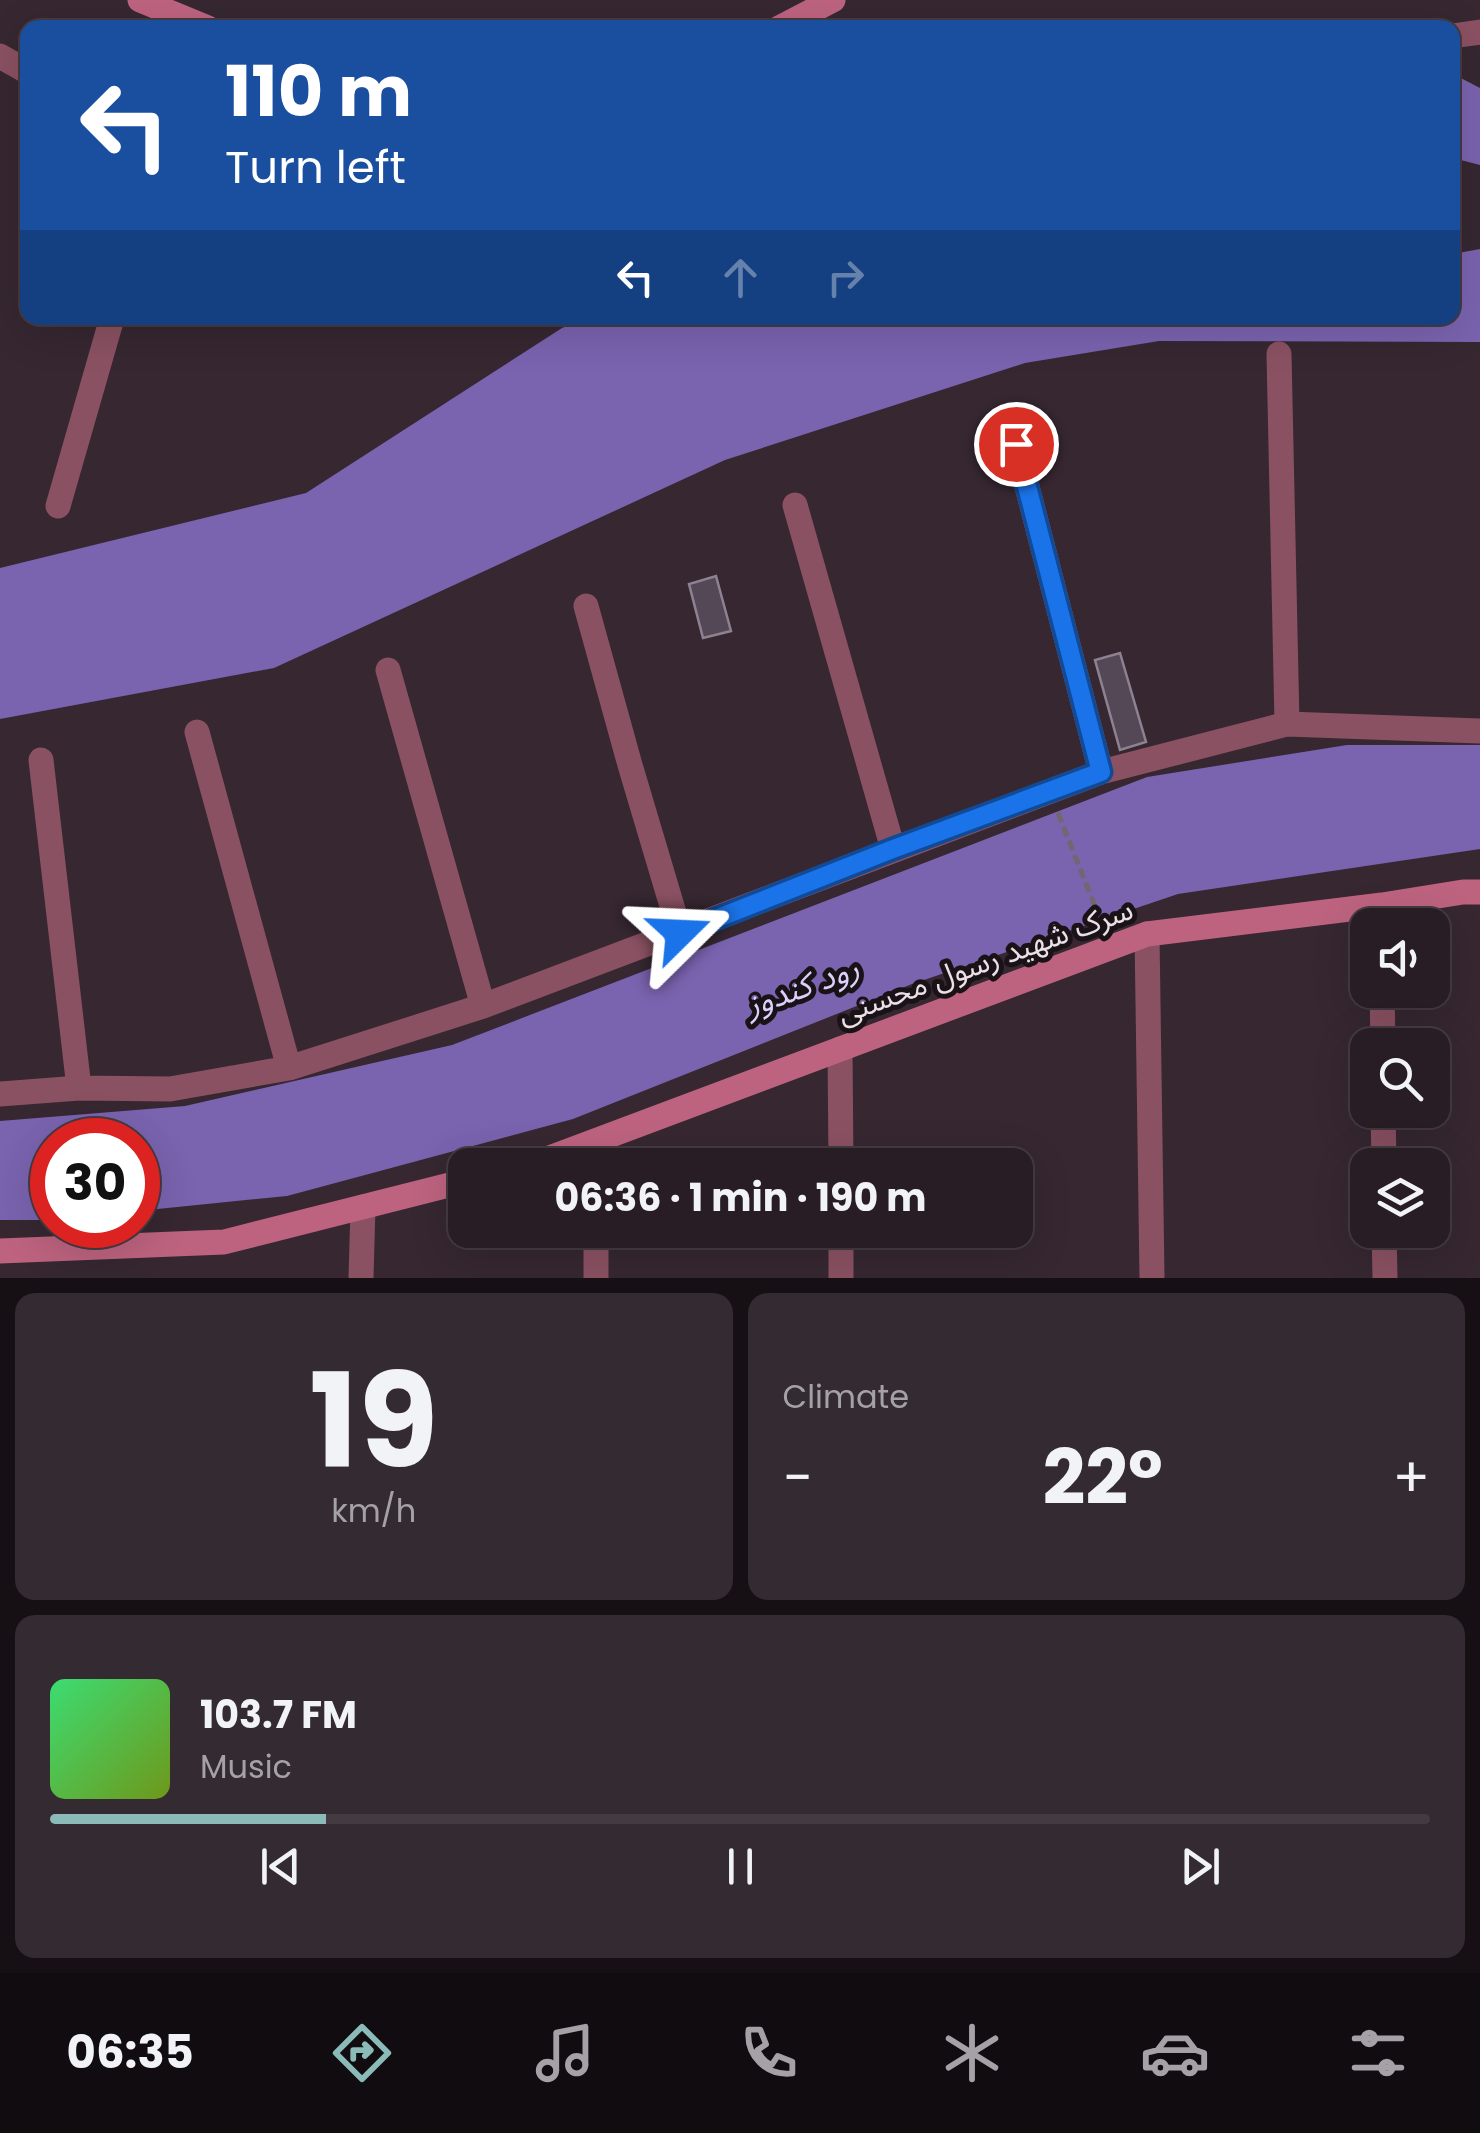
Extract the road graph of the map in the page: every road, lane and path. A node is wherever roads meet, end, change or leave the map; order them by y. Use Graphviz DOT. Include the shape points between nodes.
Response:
graph roads {
  1 [pos="140,0"];
  2 [pos="832,0"];
  3 [pos="189,20"];
  4 [pos="794,20"];
  5 [pos="110,325"];
  6 [pos="1279,354"];
  7 [pos="1016,444"];
  8 [pos="796,505"];
  9 [pos="58,506"];
  10 [pos="586,606"];
  11 [pos="388,670"];
  12 [pos="1287,724"];
  13 [pos="1480,731"];
  14 [pos="197,732"];
  15 [pos="42,760"];
  16 [pos="1101,772"];
  17 [pos="1050,792"];
  18 [pos="893,849"];
  19 [pos="1480,892"];
  20 [pos="1407,908"];
  21 [pos="1350,918"];
  22 [pos="680,933"];
  23 [pos="1147,934"];
  24 [pos="1112,948"];
  25 [pos="482,1006"];
  26 [pos="840,1049"];
  27 [pos="289,1068"];
  28 [pos="80,1088"];
  29 [pos="0,1094"];
  30 [pos="609,1148"];
  31 [pos="841,1148"];
  32 [pos="448,1186"];
  33 [pos="362,1207"];
  34 [pos="596,1248"];
  35 [pos="841,1248"];
  36 [pos="1384,1248"];
  37 [pos="0,1252"];
  38 [pos="361,1278"];
  39 [pos="596,1278"];
  40 [pos="841,1278"];
  41 [pos="1152,1278"];
  42 [pos="1385,1278"];
  1 -- 3 [label="street"];
  2 -- 4 [label="street"];
  5 -- 9 [label="street"];
  6 -- 12 [label="street"];
  7 -- 16 [label="street"];
  8 -- 18 [label="street"];
  10 -- 22 [label="street"];
  11 -- 25 [label="street"];
  12 -- 13 [label="street"];
  12 -- 16 [label="street"];
  14 -- 27 [label="street"];
  15 -- 28 [label="street"];
  16 -- 17 [label="street"];
  17 -- 18 [label="street"];
  17 -- 24 [label="path"];
  18 -- 22 [label="street"];
  19 -- 20 [label="street, سرک شهید رسول محسنی"];
  21 -- 23 [label="street, سرک شهید رسول محسنی"];
  22 -- 25 [label="street"];
  23 -- 24 [label="street, سرک شهید رسول محسنی"];
  23 -- 41 [label="street"];
  24 -- 26 [label="street, سرک شهید رسول محسنی"];
  25 -- 27 [label="street"];
  26 -- 30 [label="street, سرک شهید رسول محسنی"];
  26 -- 31 [label="street"];
  27 -- 28 [label="street" via="170,1089"];
  28 -- 29 [label="street"];
  32 -- 33 [label="street"];
  33 -- 37 [label="street" via="224,1242"];
  33 -- 38 [label="street"];
  34 -- 39 [label="street"];
  35 -- 40 [label="street"];
  36 -- 42 [label="street"];
}
